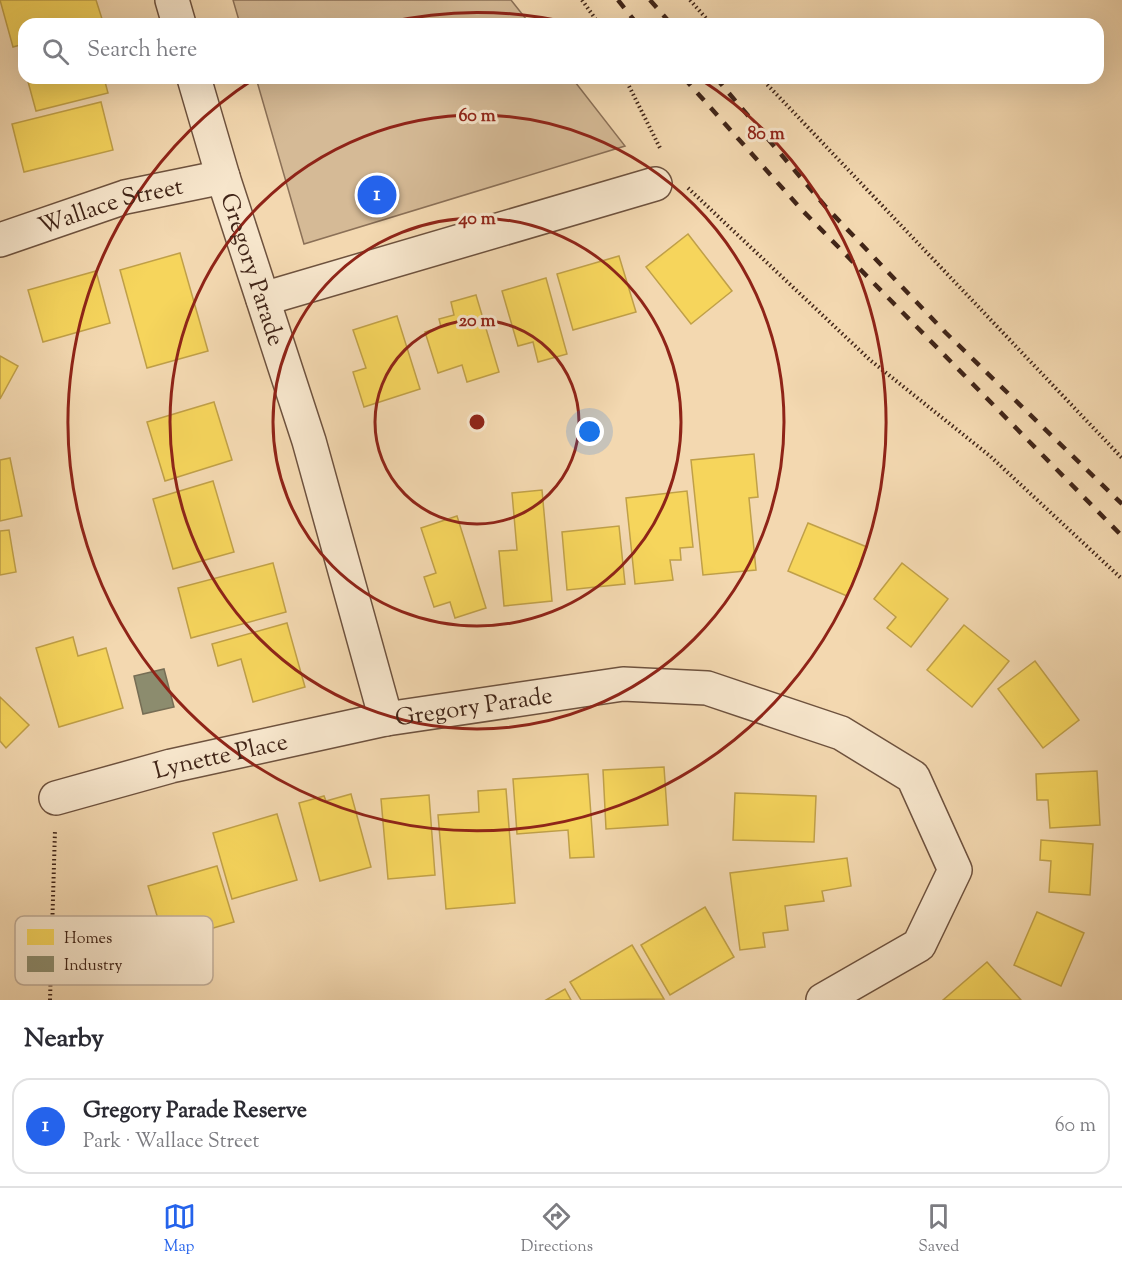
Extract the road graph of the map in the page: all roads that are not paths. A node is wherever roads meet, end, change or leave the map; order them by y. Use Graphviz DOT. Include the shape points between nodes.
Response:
graph roads {
  1 [pos="172,0"];
  2 [pos="177,18"];
  3 [pos="196,84"];
  4 [pos="223,177"];
  5 [pos="665,180"];
  6 [pos="0,240"];
  7 [pos="263,299"];
  8 [pos="386,719"];
  9 [pos="56,798"];
  10 [pos="823,1000"];
  1 -- 2 [label="street"];
  3 -- 4 [label="street, Gregory Parade"];
  4 -- 6 [label="street, Wallace Street" via="125,197"];
  4 -- 7 [label="street, Gregory Parade"];
  5 -- 7 [label="street"];
  7 -- 8 [label="street, Gregory Parade" via="309,441"];
  8 -- 9 [label="street, Lynette Place" via="171,766"];
  8 -- 10 [label="street, Gregory Parade" via="623,684 707,688 841,733 913,777 955,870 919,945"];
}
